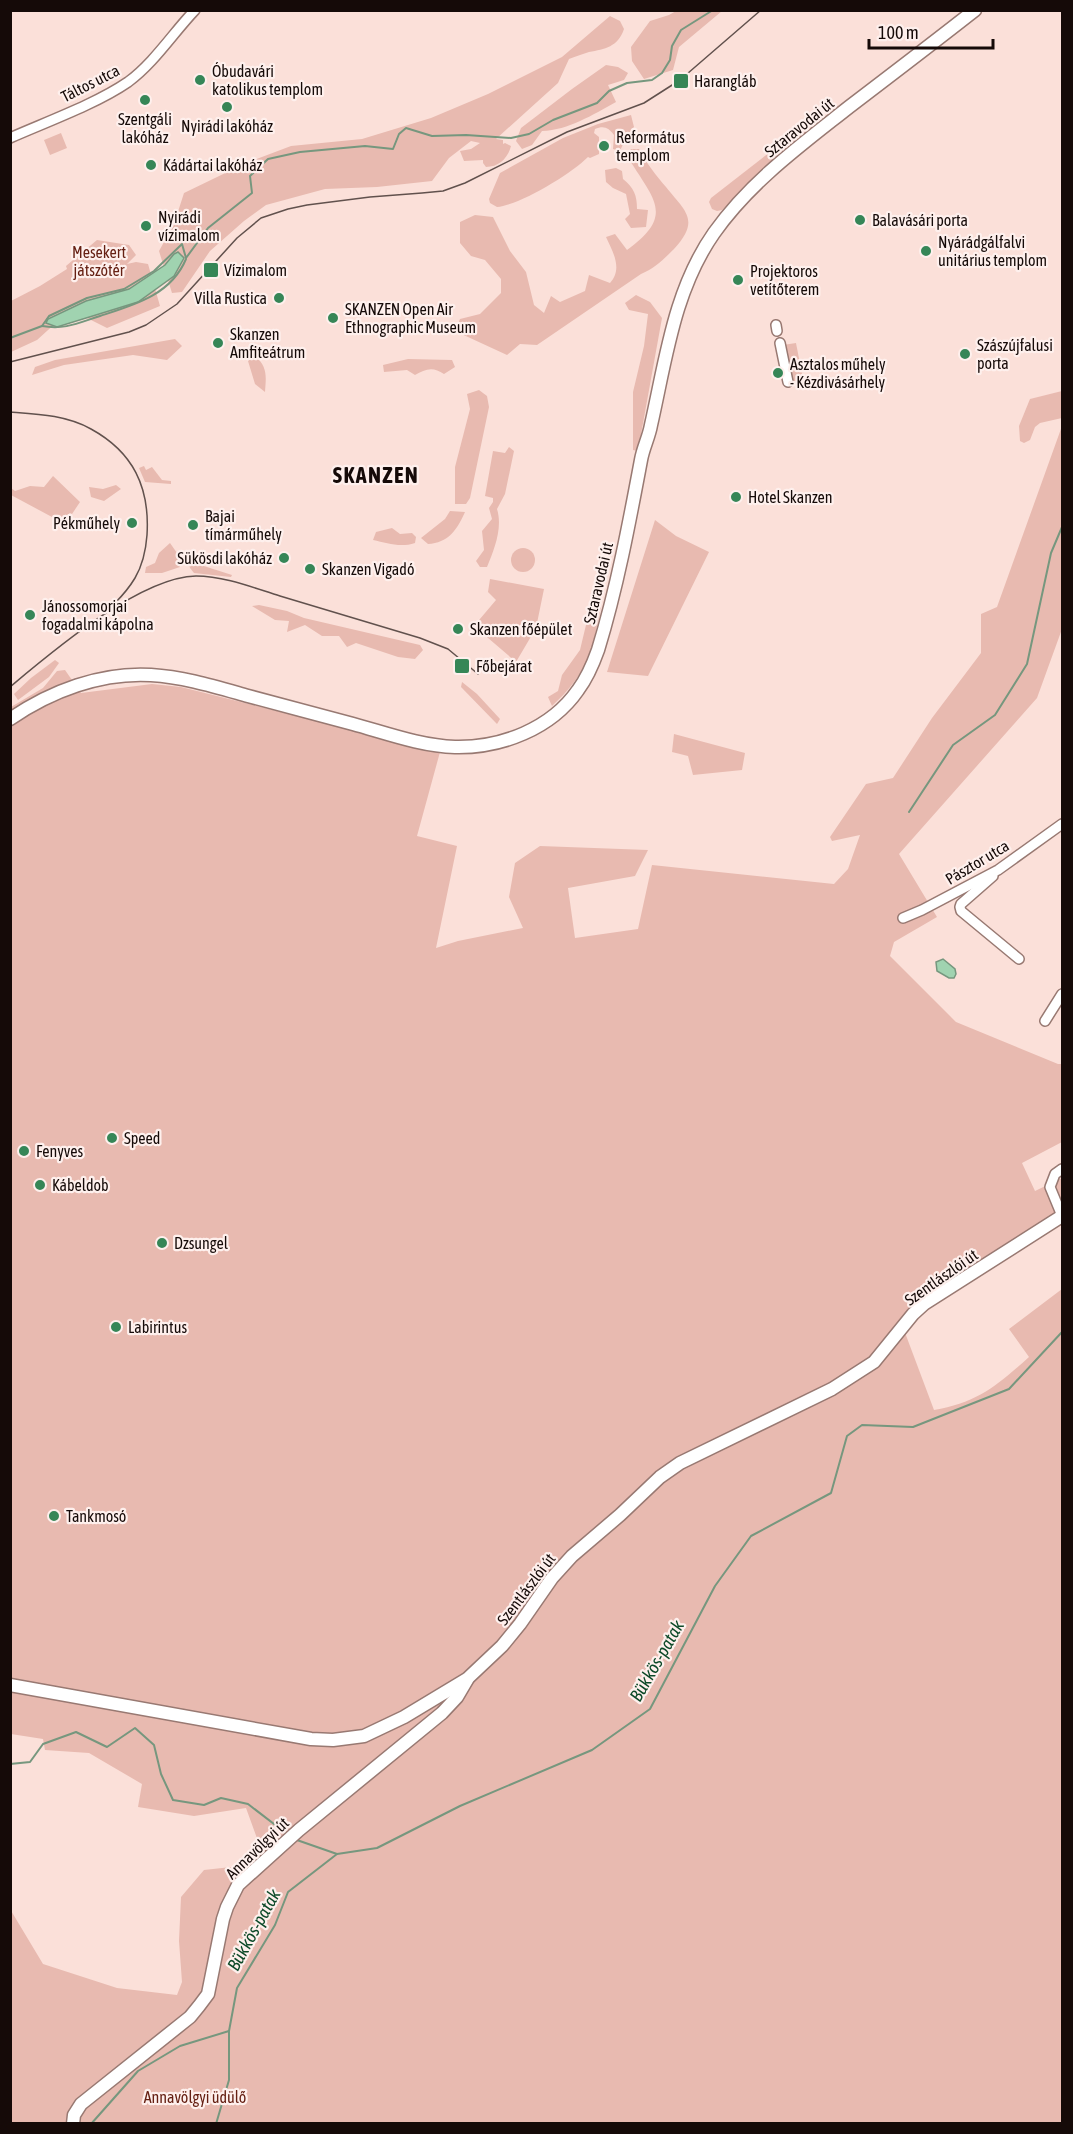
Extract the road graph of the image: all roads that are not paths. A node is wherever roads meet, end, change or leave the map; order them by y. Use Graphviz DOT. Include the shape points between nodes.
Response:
graph roads {
  1 [pos="195,10"];
  2 [pos="975,10"];
  3 [pos="10,138"];
  4 [pos="780,343"];
  5 [pos="788,382"];
  6 [pos="10,719"];
  7 [pos="1062,824"];
  8 [pos="999,870"];
  9 [pos="903,918"];
  10 [pos="1019,958"];
  11 [pos="1062,994"];
  12 [pos="1045,1021"];
  13 [pos="1062,1169"];
  14 [pos="1062,1216"];
  15 [pos="467,1678"];
  16 [pos="10,1685"];
  17 [pos="73,2124"];
  1 -- 3 [label="street, Táltos utca" via="128,82"];
  2 -- 6 [label="street, Sztaravodai út" via="783,161 749,191 708,242 688,279 672,324 598,650 578,691 538,726 503,742 446,746 202,683 151,675 121,676 69,688"];
  4 -- 5 [label="street"];
  7 -- 8 [label="street, Pásztor utca"];
  8 -- 9 [label="street, Pásztor utca"];
  8 -- 10 [label="street" via="960,907"];
  11 -- 12 [label="street"];
  13 -- 14 [label="street" via="1055,1174 1050,1187"];
  14 -- 15 [label="street, Szentlászlói út" via="924,1305 874,1362 832,1389 680,1463 660,1477 572,1556 502,1646"];
  15 -- 16 [label="street, Szentlászlói út" via="380,1730 333,1740"];
  15 -- 17 [label="street, Annavölgyi út" via="442,1713 238,1885 223,1919 208,1994 190,2017 81,2104"];
}
